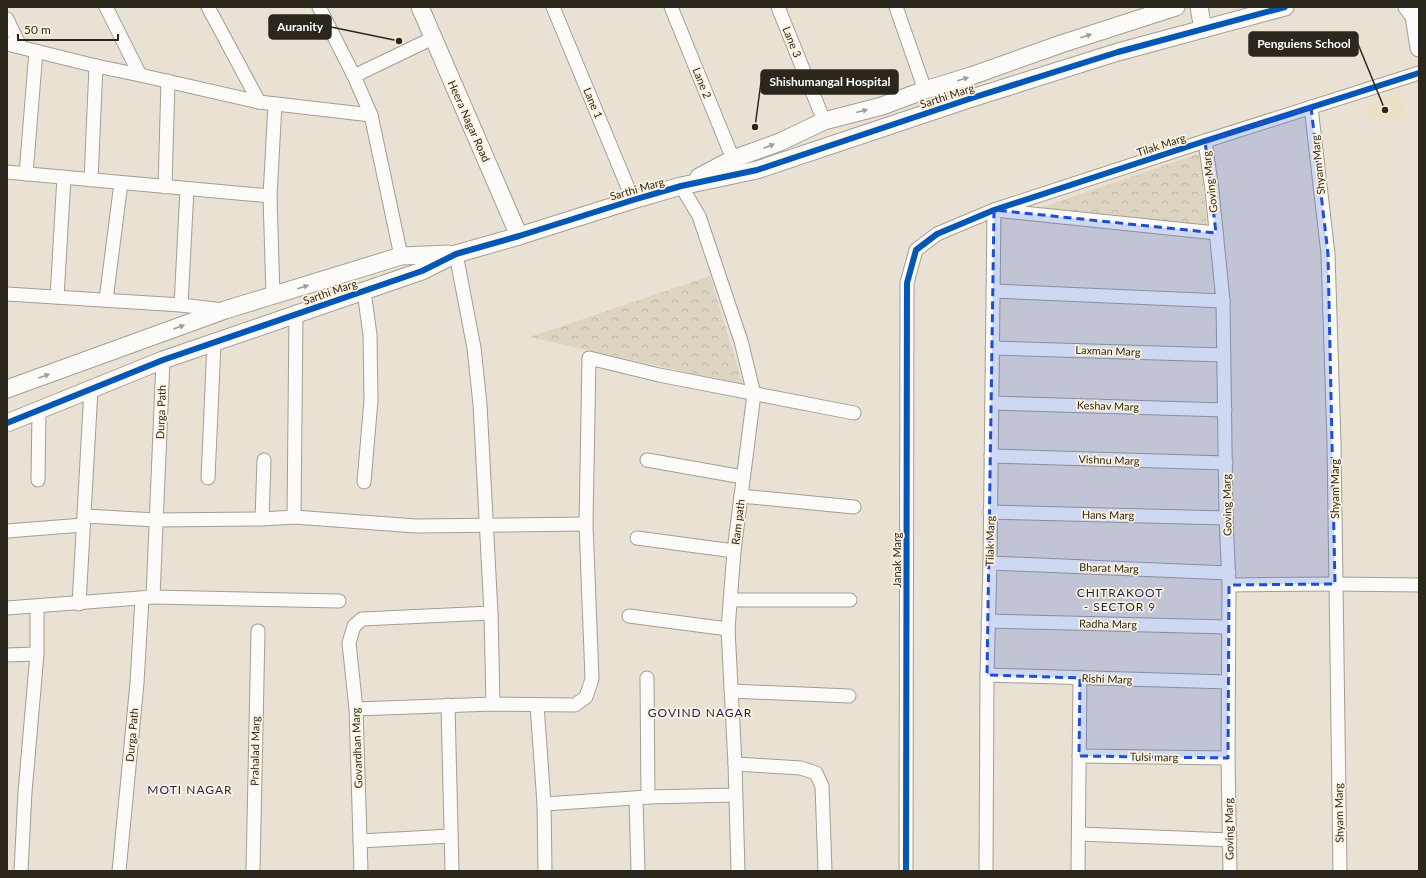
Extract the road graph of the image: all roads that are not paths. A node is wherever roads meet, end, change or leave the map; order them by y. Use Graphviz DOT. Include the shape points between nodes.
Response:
graph roads {
  1 [pos="106,7"];
  2 [pos="208,7"];
  3 [pos="318,7"];
  4 [pos="420,7"];
  5 [pos="553,7"];
  6 [pos="671,7"];
  7 [pos="778,7"];
  8 [pos="896,7"];
  9 [pos="1176,7"];
  10 [pos="1199,7"];
  11 [pos="1285,7"];
  12 [pos="1413,10"];
  13 [pos="7,19"];
  14 [pos="1203,29"];
  15 [pos="433,38"];
  16 [pos="7,44"];
  17 [pos="20,46"];
  18 [pos="1419,48"];
  19 [pos="36,51"];
  20 [pos="96,66"];
  21 [pos="1419,73"];
  22 [pos="140,75"];
  23 [pos="354,76"];
  24 [pos="168,81"];
  25 [pos="925,90"];
  26 [pos="259,102"];
  27 [pos="275,104"];
  28 [pos="1311,107"];
  29 [pos="372,115"];
  30 [pos="824,121"];
  31 [pos="1205,141"];
  32 [pos="834,143"];
  33 [pos="733,159"];
  34 [pos="7,172"];
  35 [pos="26,174"];
  36 [pos="64,178"];
  37 [pos="91,180"];
  38 [pos="121,183"];
  39 [pos="681,186"];
  40 [pos="165,187"];
  41 [pos="187,189"];
  42 [pos="270,196"];
  43 [pos="633,200"];
  44 [pos="994,210"];
  45 [pos="1216,233"];
  46 [pos="519,236"];
  47 [pos="916,250"];
  48 [pos="456,254"];
  49 [pos="401,256"];
  50 [pos="364,291"];
  51 [pos="994,291"];
  52 [pos="7,294"];
  53 [pos="273,296"];
  54 [pos="57,297"];
  55 [pos="106,300"];
  56 [pos="1223,301"];
  57 [pos="181,305"];
  58 [pos="226,310"];
  59 [pos="296,315"];
  60 [pos="153,337"];
  61 [pos="214,343"];
  62 [pos="992,348"];
  63 [pos="1224,355"];
  64 [pos="160,362"];
  65 [pos="7,389"];
  66 [pos="91,390"];
  67 [pos="754,394"];
  68 [pos="992,402"];
  69 [pos="39,410"];
  70 [pos="1225,410"];
  71 [pos="854,413"];
  72 [pos="7,423"];
  73 [pos="991,456"];
  74 [pos="264,460"];
  75 [pos="647,460"];
  76 [pos="1226,463"];
  77 [pos="743,477"];
  78 [pos="208,478"];
  79 [pos="38,480"];
  80 [pos="364,482"];
  81 [pos="741,496"];
  82 [pos="854,507"];
  83 [pos="990,512"];
  84 [pos="294,517"];
  85 [pos="1226,518"];
  86 [pos="262,519"];
  87 [pos="156,520"];
  88 [pos="84,521"];
  89 [pos="586,524"];
  90 [pos="488,526"];
  91 [pos="7,531"];
  92 [pos="637,538"];
  93 [pos="734,551"];
  94 [pos="990,563"];
  95 [pos="1229,579"];
  96 [pos="1335,584"];
  97 [pos="1419,585"];
  98 [pos="147,598"];
  99 [pos="731,600"];
  100 [pos="850,600"];
  101 [pos="339,601"];
  102 [pos="79,604"];
  103 [pos="37,607"];
  104 [pos="7,608"];
  105 [pos="491,613"];
  106 [pos="629,616"];
  107 [pos="988,621"];
  108 [pos="1228,627"];
  109 [pos="728,629"];
  110 [pos="258,631"];
  111 [pos="37,654"];
  112 [pos="7,655"];
  113 [pos="987,675"];
  114 [pos="647,678"];
  115 [pos="1080,678"];
  116 [pos="1228,682"];
  117 [pos="731,691"];
  118 [pos="849,696"];
  119 [pos="493,704"];
  120 [pos="537,705"];
  121 [pos="448,706"];
  122 [pos="356,709"];
  123 [pos="1079,756"];
  124 [pos="1228,758"];
  125 [pos="735,764"];
  126 [pos="736,795"];
  127 [pos="642,798"];
  128 [pos="544,804"];
  129 [pos="1079,834"];
  130 [pos="451,836"];
  131 [pos="1230,840"];
  132 [pos="360,841"];
  133 [pos="21,871"];
  134 [pos="119,871"];
  135 [pos="253,871"];
  136 [pos="360,871"];
  137 [pos="452,871"];
  138 [pos="545,871"];
  139 [pos="638,871"];
  140 [pos="738,871"];
  141 [pos="825,871"];
  142 [pos="906,871"];
  143 [pos="986,871"];
  144 [pos="1078,871"];
  145 [pos="1230,871"];
  146 [pos="1340,871"];
  1 -- 22 [label="street"];
  2 -- 26 [label="street"];
  3 -- 23 [label="street"];
  4 -- 15 [label="street, Heera Nagar Road"];
  5 -- 43 [label="street, Lane 1"];
  6 -- 33 [label="street, Lane 2"];
  7 -- 30 [label="street, Lane 3"];
  8 -- 25 [label="street"];
  25 -- 9 [label="street, Sarthi Marg, one-way"];
  10 -- 14 [label="street"];
  11 -- 14 [label="street, Sarthi Marg"];
  12 -- 18 [label="street"];
  13 -- 17 [label="street"];
  14 -- 32 [label="street, Sarthi Marg" via="1118,52"];
  15 -- 23 [label="street"];
  15 -- 46 [label="street, Heera Nagar Road"];
  16 -- 17 [label="street"];
  17 -- 19 [label="street"];
  19 -- 20 [label="street"];
  19 -- 35 [label="street"];
  20 -- 22 [label="street"];
  20 -- 37 [label="street"];
  21 -- 28 [label="street, Tilak Marg"];
  22 -- 24 [label="street"];
  23 -- 29 [label="street"];
  24 -- 26 [label="street"];
  24 -- 40 [label="street"];
  30 -- 25 [label="street, Sarthi Marg, one-way" via="882,106"];
  26 -- 27 [label="street"];
  27 -- 29 [label="street"];
  27 -- 42 [label="street"];
  28 -- 31 [label="street, Tilak Marg"];
  28 -- 96 [label="street, Shyam Marg" via="1328,254 1334,442"];
  29 -- 49 [label="street"];
  30 -- 32 [label="street"];
  33 -- 30 [label="street, Sarthi Marg, one-way" via="780,142"];
  31 -- 44 [label="street, Tilak Marg"];
  31 -- 45 [label="street, Goving Marg"];
  32 -- 39 [label="street, Sarthi Marg" via="757,170"];
  33 -- 39 [label="street, Sarthi Marg"];
  34 -- 35 [label="street"];
  35 -- 36 [label="street"];
  36 -- 37 [label="street"];
  36 -- 54 [label="street"];
  37 -- 38 [label="street"];
  38 -- 40 [label="street"];
  38 -- 55 [label="street"];
  39 -- 43 [label="street, Sarthi Marg"];
  39 -- 67 [label="street, Ram path" via="699,216 741,341"];
  40 -- 41 [label="street"];
  41 -- 42 [label="street"];
  41 -- 57 [label="street"];
  42 -- 53 [label="street"];
  43 -- 46 [label="street, Sarthi Marg"];
  44 -- 45 [label="street"];
  44 -- 47 [label="street, Tilak Marg" via="937,234"];
  44 -- 51 [label="street, Tilak Marg"];
  45 -- 56 [label="street, Goving Marg"];
  46 -- 48 [label="street, Sarthi Marg"];
  47 -- 142 [label="street, Janak Marg" via="907,283"];
  48 -- 49 [label="street"];
  48 -- 50 [label="street, Sarthi Marg" via="422,271"];
  48 -- 90 [label="street" via="474,348"];
  53 -- 49 [label="street, one-way"];
  50 -- 59 [label="street, Sarthi Marg"];
  50 -- 80 [label="street" via="370,335 371,400"];
  51 -- 56 [label="street"];
  51 -- 62 [label="street, Tilak Marg"];
  52 -- 54 [label="street"];
  53 -- 58 [label="street"];
  54 -- 55 [label="street"];
  55 -- 57 [label="street"];
  56 -- 63 [label="street, Goving Marg"];
  57 -- 58 [label="street"];
  60 -- 58 [label="street, one-way"];
  59 -- 61 [label="street, Sarthi Marg"];
  59 -- 84 [label="street"];
  60 -- 64 [label="street"];
  65 -- 60 [label="street, one-way"];
  61 -- 64 [label="street, Sarthi Marg"];
  61 -- 78 [label="street"];
  62 -- 63 [label="street, Laxman Marg"];
  62 -- 68 [label="street, Tilak Marg"];
  63 -- 70 [label="street, Goving Marg"];
  64 -- 66 [label="street, Sarthi Marg"];
  64 -- 87 [label="street, Durga Path"];
  66 -- 69 [label="street, Sarthi Marg"];
  66 -- 88 [label="street"];
  67 -- 71 [label="street"];
  67 -- 77 [label="street, Ram path"];
  67 -- 89 [label="street" via="589,358"];
  68 -- 70 [label="street, Keshav Marg"];
  68 -- 73 [label="street, Tilak Marg"];
  69 -- 72 [label="street, Sarthi Marg"];
  69 -- 79 [label="street"];
  70 -- 76 [label="street, Goving Marg"];
  73 -- 76 [label="street, Vishnu Marg"];
  73 -- 83 [label="street, Tilak Marg"];
  74 -- 86 [label="street"];
  75 -- 77 [label="street"];
  76 -- 85 [label="street, Goving Marg"];
  77 -- 81 [label="street, Ram path"];
  81 -- 82 [label="street"];
  81 -- 93 [label="street, Ram path"];
  83 -- 85 [label="street, Hans Marg"];
  83 -- 94 [label="street, Tilak Marg"];
  84 -- 86 [label="street"];
  84 -- 90 [label="street" via="416,526"];
  85 -- 95 [label="street, Goving Marg"];
  86 -- 87 [label="street"];
  87 -- 88 [label="street"];
  87 -- 98 [label="street, Durga Path" via="154,583"];
  88 -- 91 [label="street"];
  88 -- 102 [label="street"];
  89 -- 90 [label="street"];
  89 -- 120 [label="street" via="592,680 586,697 575,705"];
  90 -- 105 [label="street"];
  92 -- 93 [label="street"];
  93 -- 99 [label="street, Ram path"];
  94 -- 95 [label="street, Bharat Marg"];
  94 -- 107 [label="street, Tilak Marg"];
  95 -- 96 [label="street, Bharat Marg"];
  95 -- 108 [label="street, Goving Marg"];
  96 -- 97 [label="street, Bharat Marg"];
  96 -- 146 [label="street, Shyam Marg"];
  98 -- 101 [label="street"];
  98 -- 102 [label="street"];
  98 -- 134 [label="street, Durga Path" via="136,683"];
  99 -- 100 [label="street"];
  99 -- 109 [label="street, Ram path"];
  102 -- 103 [label="street"];
  103 -- 104 [label="street"];
  103 -- 111 [label="street"];
  105 -- 119 [label="street"];
  105 -- 122 [label="street, Govardhan Marg" via="362,619 354,626 350,643"];
  106 -- 109 [label="street"];
  107 -- 108 [label="street, Radha Marg"];
  107 -- 113 [label="street, Tilak Marg"];
  108 -- 116 [label="street, Goving Marg"];
  109 -- 117 [label="street, Ram path"];
  110 -- 135 [label="street, Prahalad Marg"];
  111 -- 112 [label="street"];
  111 -- 133 [label="street"];
  113 -- 115 [label="street, Rishi Marg"];
  113 -- 143 [label="street, Tilak Marg"];
  114 -- 127 [label="street"];
  115 -- 116 [label="street, Rishi Marg"];
  115 -- 123 [label="street"];
  116 -- 124 [label="street, Goving Marg"];
  117 -- 118 [label="street"];
  117 -- 125 [label="street, Ram path"];
  119 -- 120 [label="street"];
  119 -- 121 [label="street"];
  120 -- 128 [label="street"];
  121 -- 122 [label="street"];
  121 -- 130 [label="street"];
  122 -- 132 [label="street, Govardhan Marg"];
  123 -- 124 [label="street, Tulsi marg"];
  123 -- 129 [label="street"];
  124 -- 131 [label="street, Goving Marg"];
  125 -- 126 [label="street, Ram path"];
  125 -- 141 [label="street" via="801,768 816,773 822,786"];
  126 -- 127 [label="street"];
  126 -- 140 [label="street, Ram path"];
  127 -- 128 [label="street"];
  127 -- 139 [label="street"];
  128 -- 138 [label="street"];
  129 -- 131 [label="street"];
  129 -- 144 [label="street"];
  130 -- 132 [label="street"];
  130 -- 137 [label="street"];
  131 -- 145 [label="street, Goving Marg"];
  132 -- 136 [label="street, Govardhan Marg"];
}
